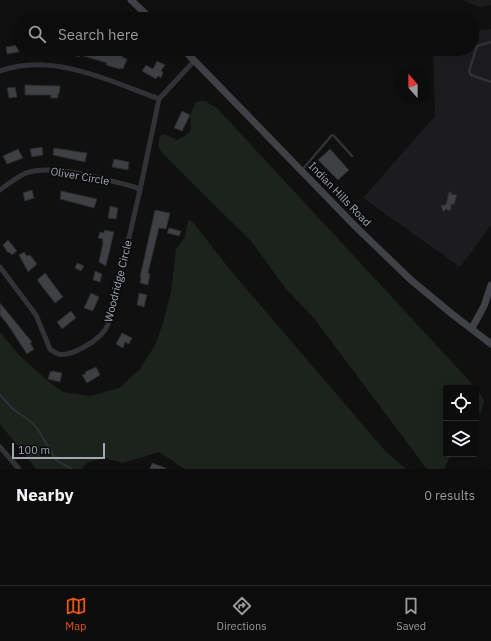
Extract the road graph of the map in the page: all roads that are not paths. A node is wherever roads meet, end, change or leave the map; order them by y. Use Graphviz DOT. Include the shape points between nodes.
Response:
graph roads {
  1 [pos="131,0"];
  2 [pos="144,12"];
  3 [pos="491,42"];
  4 [pos="479,45"];
  5 [pos="191,56"];
  6 [pos="473,56"];
  7 [pos="195,60"];
  8 [pos="0,71"];
  9 [pos="491,82"];
  10 [pos="159,99"];
  11 [pos="352,156"];
  12 [pos="301,170"];
  13 [pos="0,190"];
  14 [pos="140,190"];
  15 [pos="0,267"];
  16 [pos="491,285"];
  17 [pos="472,328"];
  18 [pos="491,344"];
  19 [pos="0,447"];
  20 [pos="19,469"];
  1 -- 2 [label="street"];
  3 -- 4 [label="lane"];
  5 -- 7 [label="street, Indian Hills Road"];
  6 -- 9 [label="lane" via="468,71 471,75"];
  7 -- 10 [label="street"];
  7 -- 12 [label="street, Indian Hills Road"];
  8 -- 10 [label="street" via="30,65 81,71"];
  10 -- 14 [label="street, Woodridge Circle"];
  11 -- 12 [label="lane" via="332,135"];
  12 -- 17 [label="street, Indian Hills Road" via="411,280"];
  13 -- 14 [label="street, Oliver Circle" via="25,174 46,170 90,176"];
  14 -- 15 [label="street, Woodridge Circle" via="111,316 106,329 87,346 74,351 54,353 36,315"];
  16 -- 17 [label="street" via="484,306"];
  17 -- 18 [label="street, Indian Hills Road"];
  19 -- 20 [label="street"];
}
